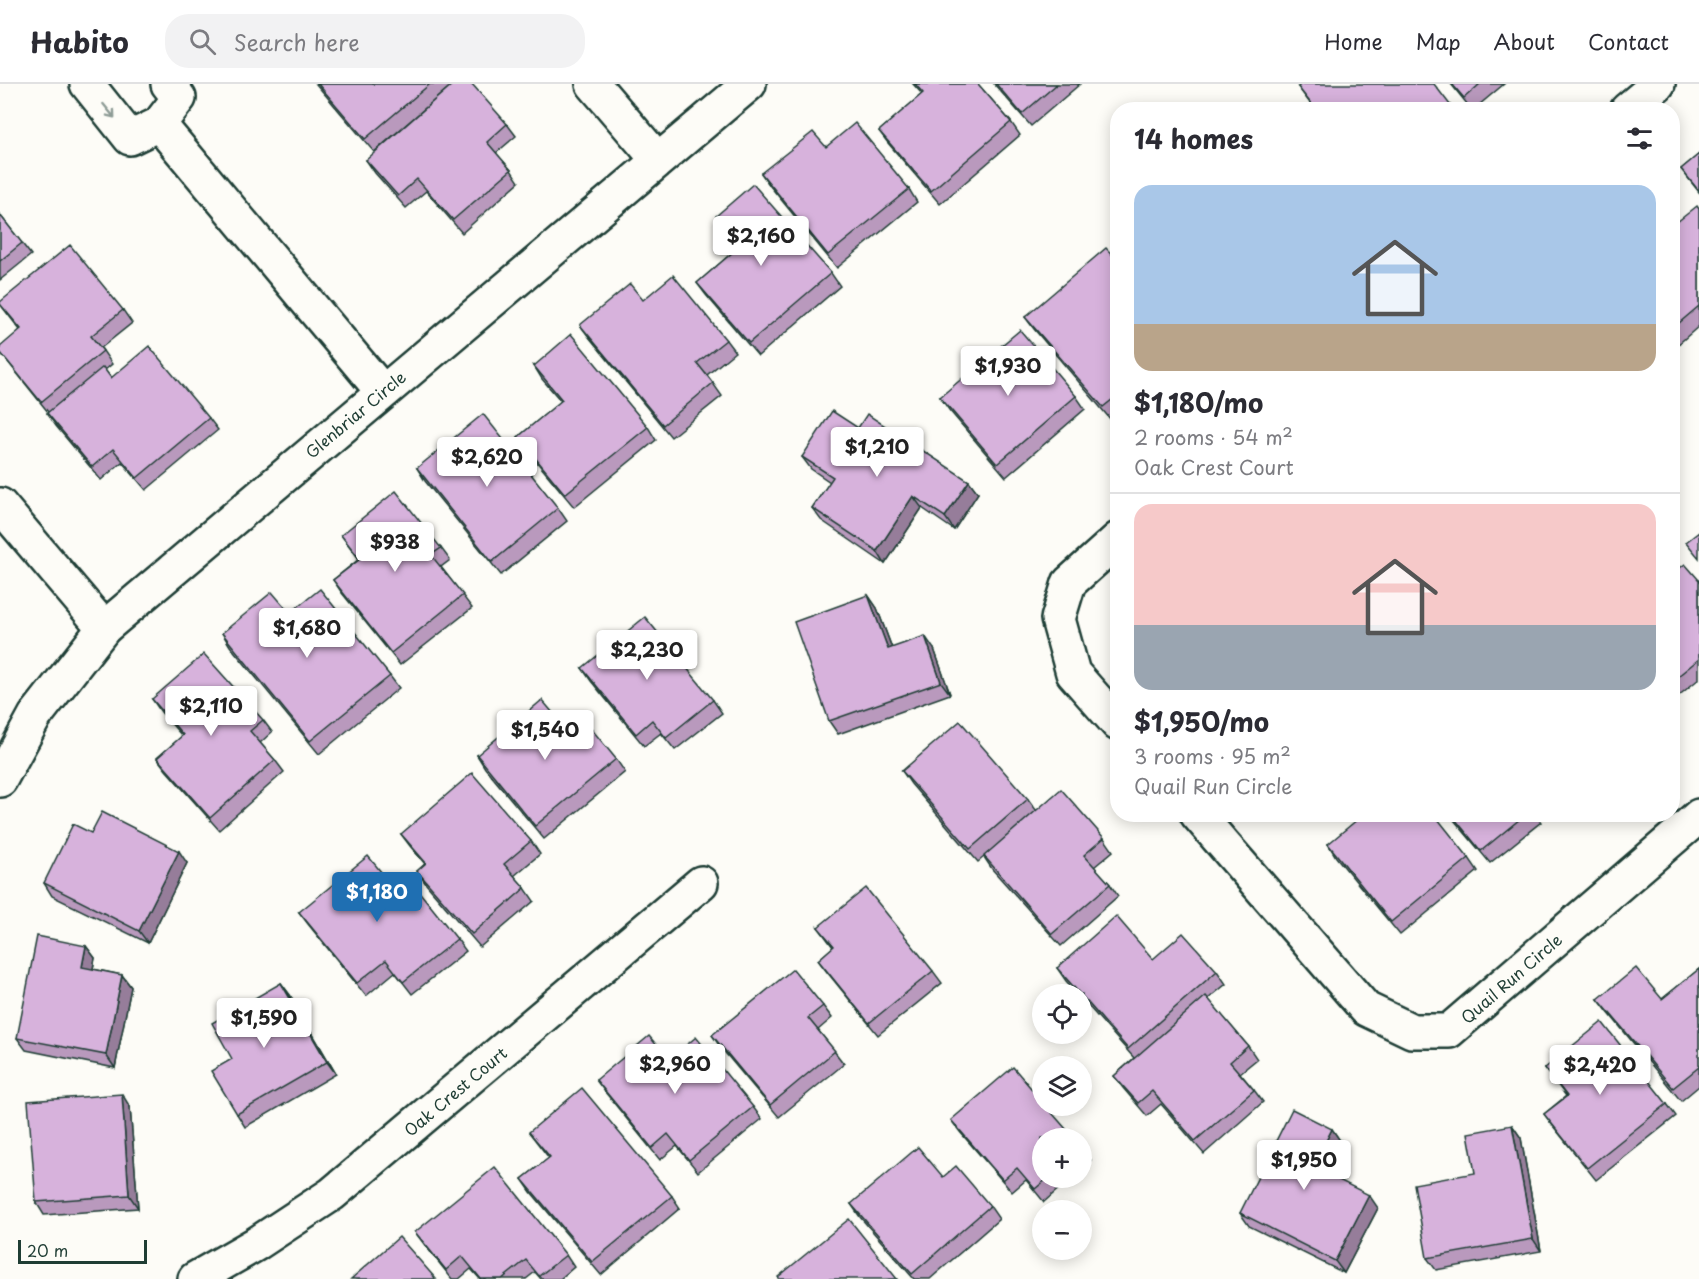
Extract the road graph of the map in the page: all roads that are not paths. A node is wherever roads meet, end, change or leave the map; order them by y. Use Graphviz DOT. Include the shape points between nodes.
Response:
graph roads {
  1 [pos="87,84"];
  2 [pos="593,84"];
  3 [pos="749,84"];
  4 [pos="1658,84"];
  5 [pos="173,91"];
  6 [pos="1637,102"];
  7 [pos="145,131"];
  8 [pos="658,160"];
  9 [pos="382,391"];
  10 [pos="0,505"];
  11 [pos="1110,546"];
  12 [pos="104,628"];
  13 [pos="1110,715"];
  14 [pos="0,780"];
  15 [pos="1699,816"];
  16 [pos="1204,822"];
  17 [pos="701,883"];
  18 [pos="195,1279"];
  1 -- 7 [label="street, one-way"];
  2 -- 8 [label="street"];
  3 -- 8 [label="street, Glenbriar Circle"];
  4 -- 6 [label="street"];
  5 -- 7 [label="street"];
  7 -- 9 [label="street"];
  8 -- 9 [label="street, Glenbriar Circle"];
  9 -- 12 [label="street, Glenbriar Circle"];
  10 -- 12 [label="street"];
  11 -- 13 [label="street" via="1069,583 1058,619 1074,673"];
  12 -- 14 [label="street, Glenbriar Circle" via="36,716"];
  15 -- 16 [label="street, Quail Run Circle" via="1449,1031 1412,1031 1365,1009"];
  17 -- 18 [label="street, Oak Crest Court" via="332,1194"];
}
